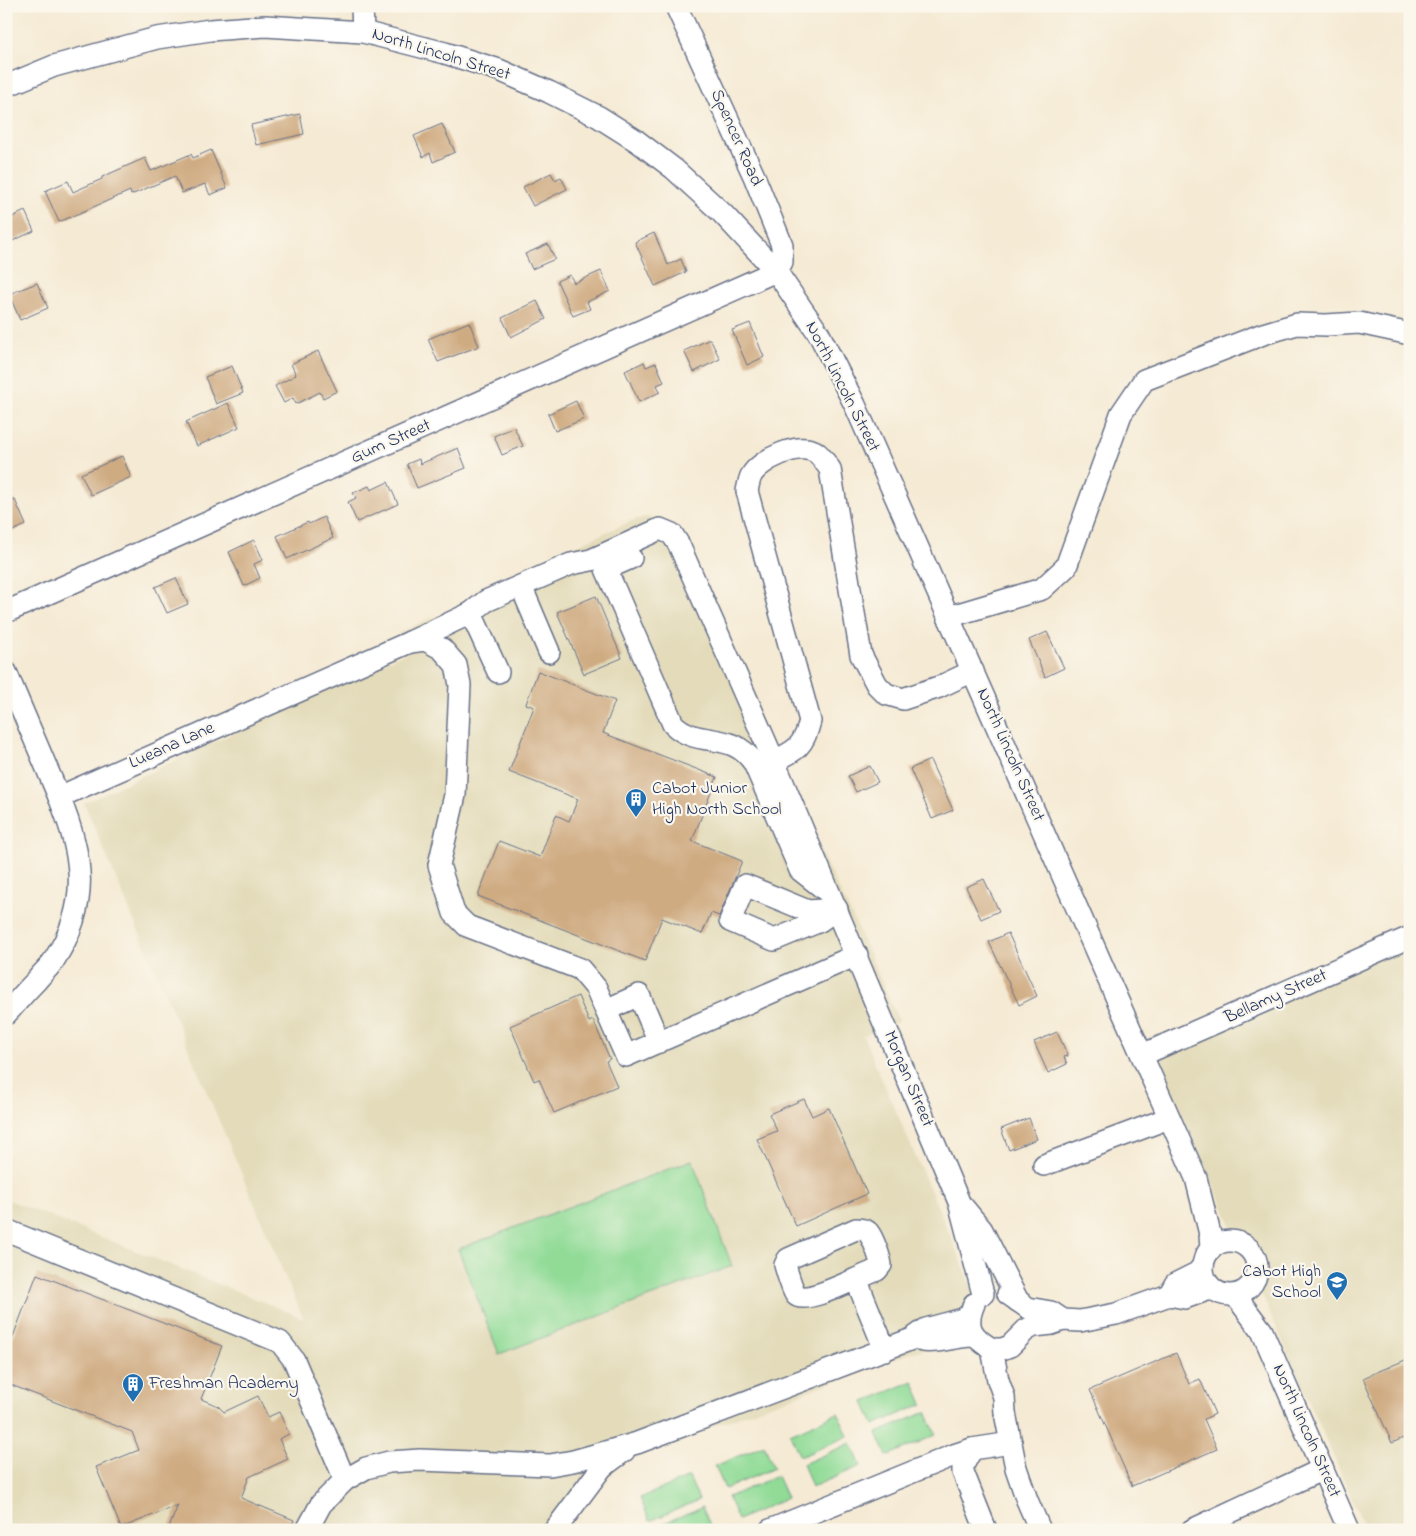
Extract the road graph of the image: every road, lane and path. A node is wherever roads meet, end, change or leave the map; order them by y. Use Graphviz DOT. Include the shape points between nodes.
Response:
graph roads {
  1 [pos="362,6"];
  2 [pos="676,6"];
  3 [pos="363,32"];
  4 [pos="6,86"];
  5 [pos="776,271"];
  6 [pos="1410,334"];
  7 [pos="591,560"];
  8 [pos="521,586"];
  9 [pos="6,612"];
  10 [pos="471,613"];
  11 [pos="948,617"];
  12 [pos="410,642"];
  13 [pos="549,652"];
  14 [pos="973,671"];
  15 [pos="6,672"];
  16 [pos="498,672"];
  17 [pos="764,762"];
  18 [pos="59,797"];
  19 [pos="819,868"];
  20 [pos="834,902"];
  21 [pos="1410,937"];
  22 [pos="856,955"];
  23 [pos="606,1010"];
  24 [pos="6,1014"];
  25 [pos="660,1042"];
  26 [pos="1142,1055"];
  27 [pos="1169,1118"];
  28 [pos="1044,1165"];
  29 [pos="959,1202"];
  30 [pos="6,1230"];
  31 [pos="1213,1252"];
  32 [pos="856,1279"];
  33 [pos="1214,1290"];
  34 [pos="1241,1293"];
  35 [pos="983,1294"];
  36 [pos="1169,1295"];
  37 [pos="1019,1302"];
  38 [pos="970,1314"];
  39 [pos="1063,1320"];
  40 [pos="1026,1330"];
  41 [pos="974,1336"];
  42 [pos="912,1339"];
  43 [pos="1001,1348"];
  44 [pos="885,1350"];
  45 [pos="637,1443"];
  46 [pos="1011,1443"];
  47 [pos="972,1449"];
  48 [pos="1323,1469"];
  49 [pos="345,1480"];
  50 [pos="307,1530"];
  51 [pos="555,1530"];
  52 [pos="770,1530"];
  53 [pos="986,1530"];
  54 [pos="1040,1530"];
  55 [pos="1192,1530"];
  56 [pos="1349,1530"];
  1 -- 3 [label="street"];
  2 -- 5 [label="street, Spencer Road" via="754,176 782,246 782,262"];
  3 -- 4 [label="street, North Lincoln Street" via="264,26 210,30 158,38 54,66"];
  3 -- 5 [label="street, North Lincoln Street" via="499,70 598,117 674,169 722,213"];
  5 -- 9 [label="street, Gum Street"];
  5 -- 11 [label="street, North Lincoln Street" via="819,334 855,405"];
  6 -- 11 [label="street" via="1359,323 1297,324 1262,334 1144,380 1121,414 1066,567 1042,589"];
  7 -- 8 [label="street, Lueana Lane" via="571,564"];
  7 -- 17 [label="street" via="668,731 676,738 715,752"];
  7 -- 17 [label="street, Lueana Lane" via="660,529 672,534"];
  8 -- 10 [label="street, Lueana Lane" via="486,601"];
  8 -- 13 [label="street"];
  10 -- 12 [label="street, Lueana Lane"];
  10 -- 16 [label="street"];
  11 -- 14 [label="street, North Lincoln Street"];
  12 -- 18 [label="street, Lueana Lane"];
  12 -- 23 [label="street" via="425,640 442,649 456,665 460,685 455,795 439,865 454,913 467,926 580,969 596,988"];
  14 -- 17 [label="street" via="903,699 886,694 877,685 861,655 830,469 816,452 791,450 764,462 751,475 747,491 810,722 806,737 792,753"];
  14 -- 26 [label="street, North Lincoln Street"];
  15 -- 18 [label="street"];
  17 -- 19 [label="street, Morgan Street"];
  17 -- 19 [label="street" via="735,744 689,735 680,732 673,724 606,569 665,543 672,548 808,862"];
  17 -- 20 [label="street" via="800,870"];
  18 -- 24 [label="street" via="79,861 80,894 71,926 54,960"];
  19 -- 20 [label="street, Morgan Street"];
  20 -- 22 [label="street, Morgan Street"];
  21 -- 26 [label="street, Bellamy Street"];
  22 -- 25 [label="street"];
  22 -- 29 [label="street, Morgan Street"];
  23 -- 25 [label="street" via="626,1056"];
  23 -- 25 [label="street" via="639,995"];
  26 -- 27 [label="street, North Lincoln Street"];
  27 -- 28 [label="street"];
  27 -- 31 [label="street, North Lincoln Street" via="1196,1178"];
  29 -- 35 [label="street, Morgan Street"];
  29 -- 37 [label="street, Morgan Street" via="982,1230"];
  30 -- 49 [label="street" via="280,1342 294,1360"];
  31 -- 33 [label="street" via="1205,1280"];
  31 -- 34 [label="street" via="1233,1241 1251,1250 1257,1275"];
  31 -- 36 [label="street" via="1197,1273 1175,1284"];
  32 -- 44 [label="street"];
  33 -- 34 [label="street" via="1227,1296"];
  33 -- 36 [label="street" via="1185,1298"];
  34 -- 48 [label="street, North Lincoln Street" via="1262,1332"];
  35 -- 37 [label="street" via="1006,1293"];
  35 -- 38 [label="street"];
  36 -- 39 [label="street" via="1116,1314 1080,1321"];
  37 -- 39 [label="street" via="1028,1308 1051,1312"];
  37 -- 40 [label="street, Morgan Street" via="1026,1314"];
  38 -- 41 [label="street" via="969,1323"];
  38 -- 42 [label="street" via="926,1329"];
  39 -- 40 [label="street"];
  40 -- 43 [label="street"];
  41 -- 42 [label="street" via="930,1342"];
  41 -- 43 [label="street"];
  42 -- 44 [label="street"];
  43 -- 46 [label="street" via="998,1380"];
  44 -- 45 [label="street"];
  45 -- 49 [label="street" via="550,1465 420,1460 389,1462 366,1468"];
  45 -- 51 [label="street" via="602,1467"];
  46 -- 47 [label="street"];
  46 -- 54 [label="street" via="1019,1476"];
  47 -- 52 [label="street"];
  47 -- 53 [label="street" via="962,1472"];
  48 -- 55 [label="street"];
  48 -- 56 [label="street, North Lincoln Street"];
  49 -- 50 [label="street" via="320,1504"];
}
